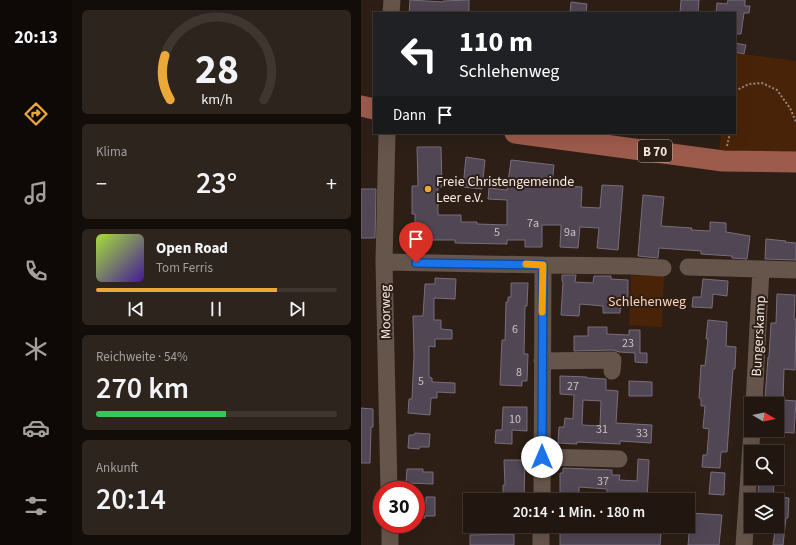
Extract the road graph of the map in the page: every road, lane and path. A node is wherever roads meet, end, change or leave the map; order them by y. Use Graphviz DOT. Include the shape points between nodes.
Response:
graph roads {
  1 [pos="391,0"];
  2 [pos="391,12"];
  3 [pos="736,90"];
  4 [pos="361,106"];
  5 [pos="373,109"];
  6 [pos="796,122"];
  7 [pos="387,134"];
  8 [pos="523,134"];
  9 [pos="796,162"];
  10 [pos="384,262"];
  11 [pos="543,265"];
  12 [pos="688,267"];
  13 [pos="663,268"];
  14 [pos="761,269"];
  15 [pos="796,270"];
  16 [pos="542,361"];
  17 [pos="613,371"];
  18 [pos="754,397"];
  19 [pos="752,437"];
  20 [pos="542,457"];
  21 [pos="619,459"];
  22 [pos="389,481"];
  23 [pos="542,493"];
  24 [pos="390,533"];
  25 [pos="541,533"];
  26 [pos="390,545"];
  27 [pos="541,545"];
  28 [pos="744,545"];
  1 -- 2 [label="street"];
  3 -- 6 [label="path" via="749,84 762,83 777,90"];
  4 -- 5 [label="main road"];
  7 -- 10 [label="street, Moorweg"];
  8 -- 9 [label="main road, B 70" via="723,161"];
  10 -- 11 [label="street"];
  10 -- 22 [label="street, Moorweg"];
  11 -- 13 [label="street"];
  11 -- 16 [label="street"];
  12 -- 14 [label="street"];
  14 -- 15 [label="street"];
  14 -- 18 [label="street, Bungerskamp"];
  16 -- 17 [label="street" via="613,360"];
  16 -- 20 [label="street"];
  19 -- 28 [label="street"];
  20 -- 21 [label="street"];
  20 -- 23 [label="street"];
  24 -- 26 [label="street"];
  25 -- 27 [label="street"];
}
